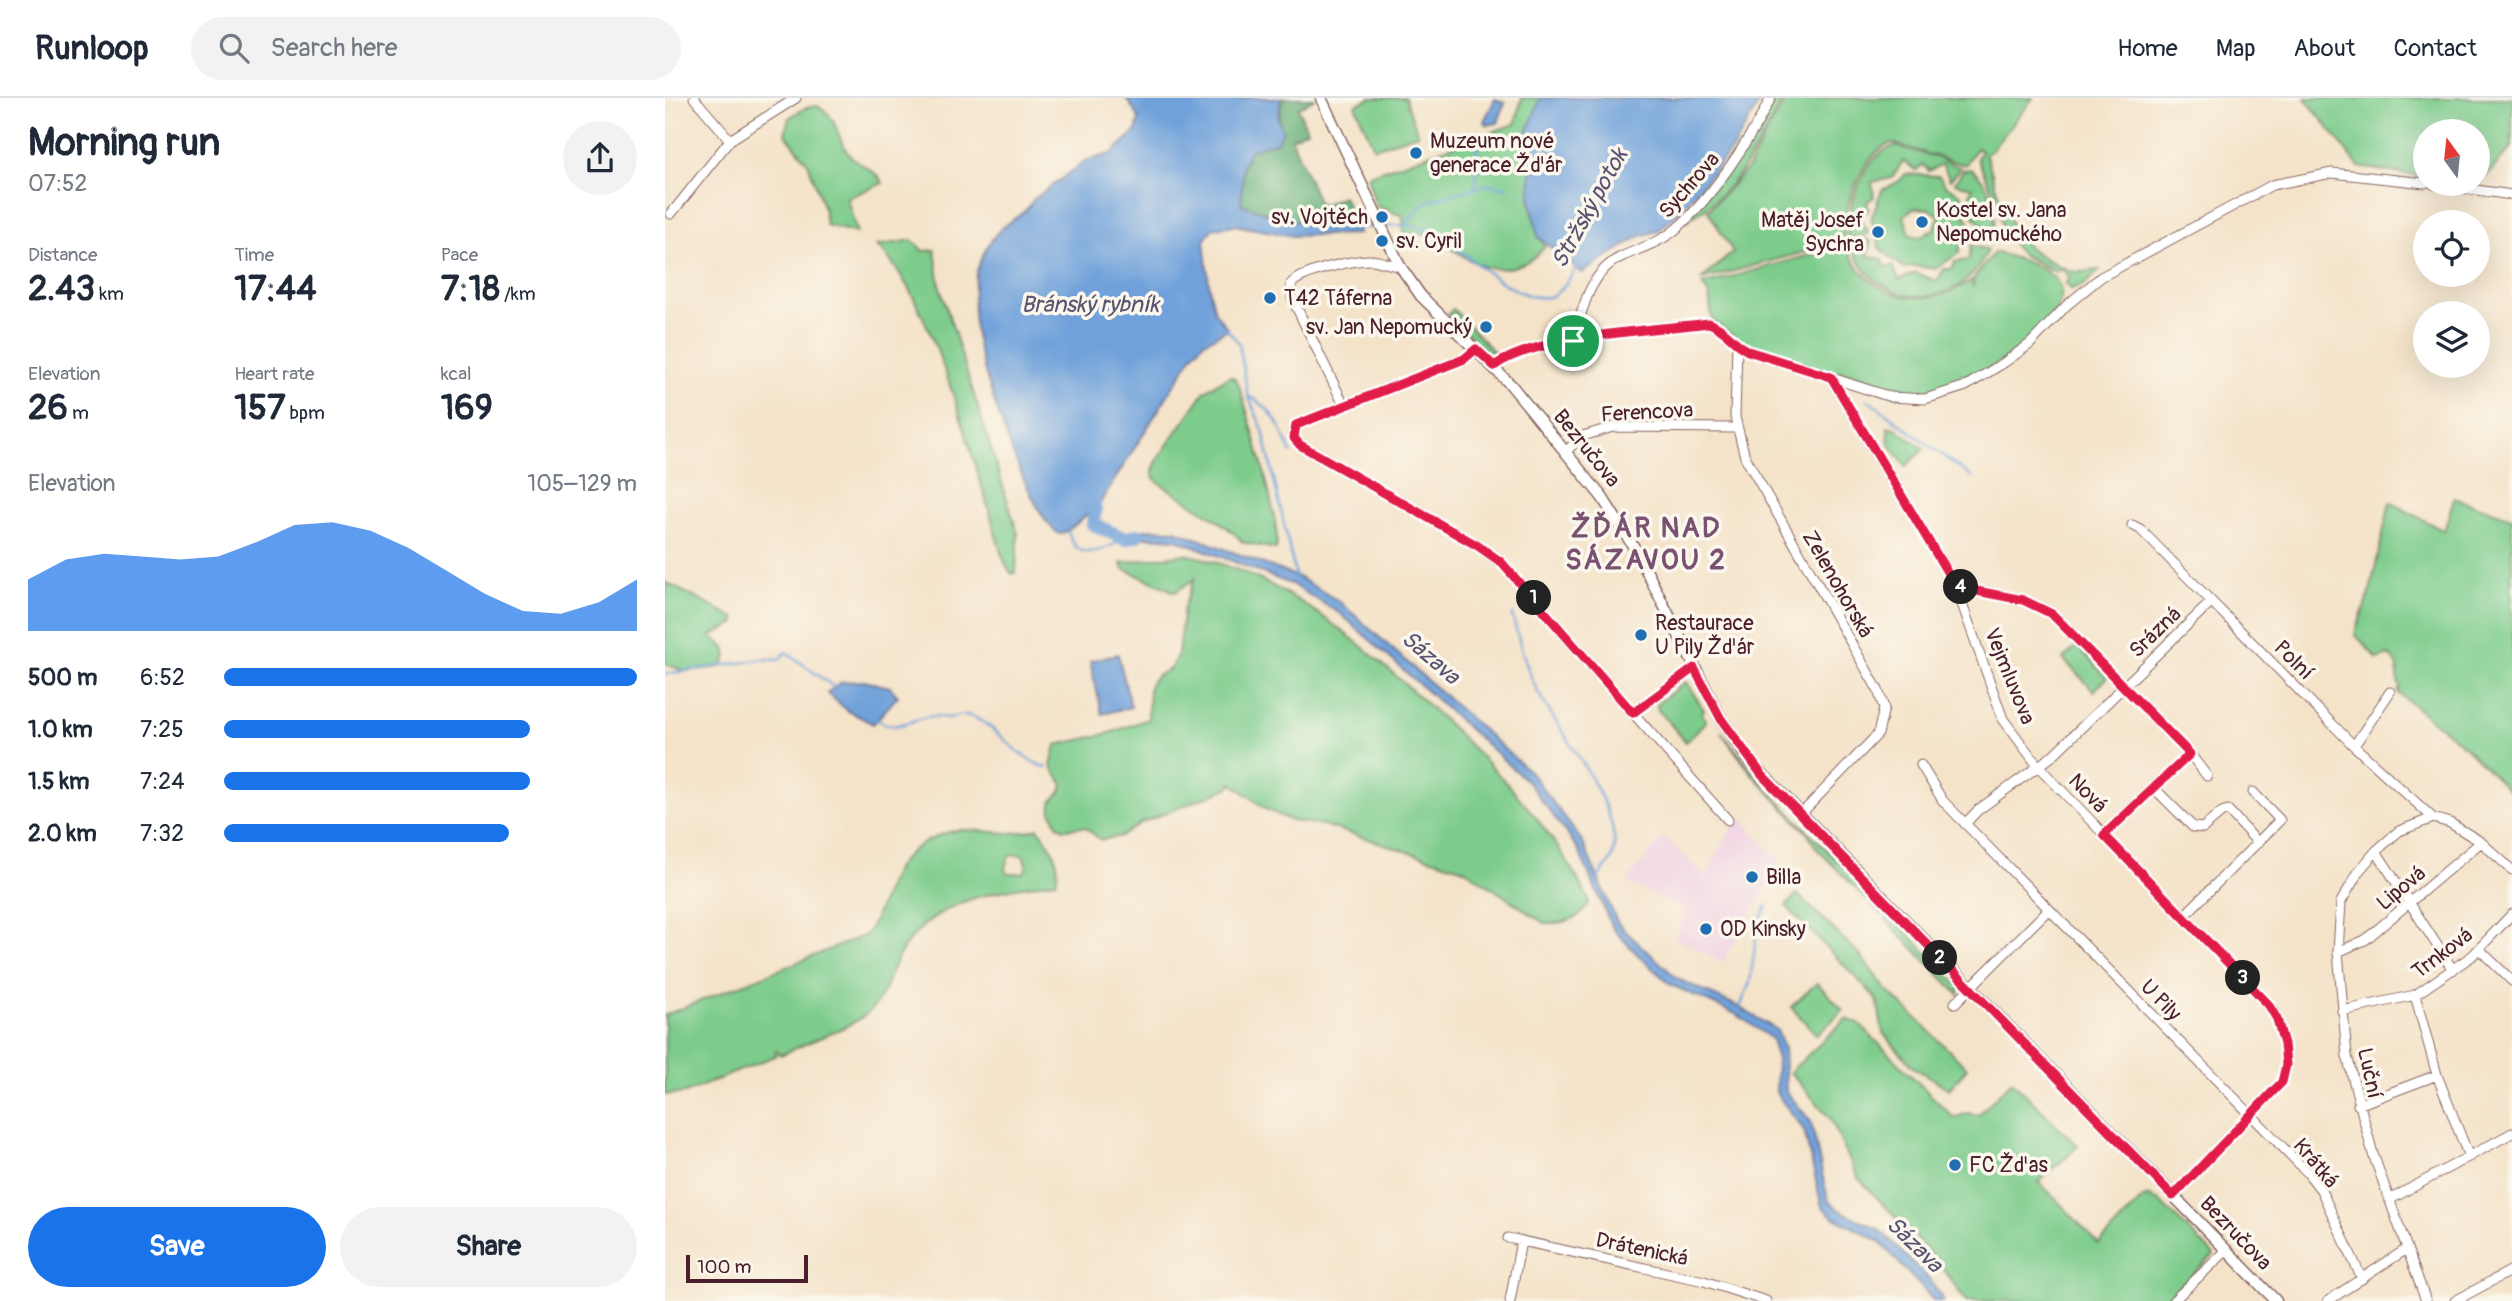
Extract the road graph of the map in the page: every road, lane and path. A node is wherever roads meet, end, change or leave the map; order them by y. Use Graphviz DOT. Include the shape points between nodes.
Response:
graph roads {
  1 [pos="694,98"];
  2 [pos="796,98"];
  3 [pos="1321,98"];
  4 [pos="1771,98"];
  5 [pos="730,140"];
  6 [pos="2413,182"];
  7 [pos="2490,192"];
  8 [pos="2512,195"];
  9 [pos="671,214"];
  10 [pos="1400,266"];
  11 [pos="1573,341"];
  12 [pos="1737,345"];
  13 [pos="1476,349"];
  14 [pos="1494,366"];
  15 [pos="1831,377"];
  16 [pos="1344,405"];
  17 [pos="1736,428"];
  18 [pos="1565,452"];
  19 [pos="2132,525"];
  20 [pos="1956,587"];
  21 [pos="2211,602"];
  22 [pos="1694,668"];
  23 [pos="2124,686"];
  24 [pos="2390,692"];
  25 [pos="1633,713"];
  26 [pos="2354,746"];
  27 [pos="2190,754"];
  28 [pos="1921,765"];
  29 [pos="2038,766"];
  30 [pos="2207,776"];
  31 [pos="2154,788"];
  32 [pos="2253,792"];
  33 [pos="1800,815"];
  34 [pos="2433,818"];
  35 [pos="1728,820"];
  36 [pos="1965,824"];
  37 [pos="2104,835"];
  38 [pos="2481,842"];
  39 [pos="2258,843"];
  40 [pos="2376,851"];
  41 [pos="2512,870"];
  42 [pos="2410,905"];
  43 [pos="2049,909"];
  44 [pos="2512,914"];
  45 [pos="2183,916"];
  46 [pos="2479,949"];
  47 [pos="2338,952"];
  48 [pos="2453,970"];
  49 [pos="2512,981"];
  50 [pos="1970,988"];
  51 [pos="2415,995"];
  52 [pos="1955,1003"];
  53 [pos="2341,1011"];
  54 [pos="2437,1075"];
  55 [pos="2358,1105"];
  56 [pos="2249,1115"];
  57 [pos="2512,1133"];
  58 [pos="2469,1157"];
  59 [pos="2173,1196"];
  60 [pos="2391,1199"];
  61 [pos="1508,1238"];
  62 [pos="1521,1241"];
  63 [pos="2405,1250"];
  64 [pos="2227,1251"];
  65 [pos="2510,1274"];
  66 [pos="2362,1279"];
  67 [pos="1510,1301"];
  68 [pos="1766,1301"];
  69 [pos="2173,1301"];
  70 [pos="2276,1301"];
  71 [pos="2328,1301"];
  72 [pos="2426,1301"];
  73 [pos="2455,1301"];
  1 -- 5 [label="street"];
  2 -- 5 [label="street"];
  3 -- 10 [label="main road, Bezručova"];
  4 -- 11 [label="street, Sychrova" via="1742,148 1679,227 1600,272 1586,297"];
  5 -- 9 [label="street"];
  6 -- 15 [label="street" via="2332,173 2272,185 2101,277 2030,344 1977,381 1952,392 1901,399"];
  7 -- 8 [label="street"];
  10 -- 13 [label="main road, Bezručova" via="1421,296"];
  10 -- 16 [label="street" via="1357,261 1300,276 1291,284 1292,298"];
  11 -- 12 [label="street" via="1709,323 1728,333"];
  11 -- 14 [label="street" via="1518,352"];
  12 -- 15 [label="street"];
  12 -- 17 [label="street, Zelenohorská"];
  13 -- 14 [label="main road, Bezručova"];
  13 -- 16 [label="street" via="1464,359"];
  14 -- 18 [label="main road, Bezručova"];
  15 -- 20 [label="street, Vejmluvova"];
  16 -- 25 [label="street" via="1296,425 1293,433 1300,445 1501,562"];
  17 -- 18 [label="street, Ferencova" via="1613,427 1583,436"];
  17 -- 33 [label="street, Zelenohorská" via="1748,464 1878,690 1884,708 1878,733"];
  18 -- 22 [label="main road, Bezručova" via="1623,528"];
  19 -- 21 [label="street, Polní"];
  20 -- 23 [label="street" via="2039,606 2067,627"];
  20 -- 29 [label="street, Vejmluvova" via="2003,719"];
  21 -- 23 [label="street, Srázná"];
  21 -- 26 [label="street, Polní"];
  22 -- 25 [label="street"];
  22 -- 33 [label="main road, Bezručova" via="1733,738"];
  23 -- 27 [label="street"];
  23 -- 29 [label="street, Srázná"];
  24 -- 26 [label="street"];
  25 -- 35 [label="street"];
  26 -- 34 [label="street, Polní"];
  27 -- 30 [label="street"];
  27 -- 31 [label="street"];
  28 -- 36 [label="street, U Pily" via="1943,801"];
  29 -- 36 [label="street, Srázná"];
  29 -- 37 [label="street, Nová"];
  31 -- 37 [label="street"];
  31 -- 39 [label="street" via="2193,827 2203,828 2228,810"];
  32 -- 39 [label="street" via="2280,820"];
  33 -- 50 [label="main road, Bezručova"];
  34 -- 38 [label="street, Polní"];
  34 -- 40 [label="street, Luční" via="2399,831"];
  36 -- 43 [label="street, U Pily"];
  37 -- 45 [label="street, Nová"];
  38 -- 41 [label="street, Polní"];
  38 -- 42 [label="street, Lipová"];
  39 -- 45 [label="street"];
  40 -- 42 [label="street"];
  40 -- 47 [label="street, Luční" via="2341,902"];
  42 -- 47 [label="street, Lipová" via="2365,940"];
  42 -- 48 [label="street"];
  43 -- 50 [label="street"];
  43 -- 56 [label="street, U Pily"];
  44 -- 46 [label="street, Trnková"];
  45 -- 56 [label="street, Nová" via="2268,1004 2281,1030 2284,1076"];
  46 -- 48 [label="street, Trnková"];
  46 -- 49 [label="street"];
  47 -- 53 [label="street, Luční"];
  48 -- 51 [label="street, Trnková"];
  50 -- 52 [label="street"];
  50 -- 59 [label="main road, Bezručova"];
  51 -- 53 [label="street, Trnková"];
  51 -- 54 [label="street"];
  53 -- 55 [label="street, Luční"];
  54 -- 55 [label="street"];
  54 -- 58 [label="street"];
  55 -- 60 [label="street, Luční"];
  56 -- 59 [label="street, Nová"];
  56 -- 66 [label="street, Krátká" via="2318,1185"];
  57 -- 58 [label="street"];
  58 -- 60 [label="street"];
  59 -- 64 [label="main road, Bezručova"];
  60 -- 63 [label="street, Luční"];
  61 -- 62 [label="street, Drátenická"];
  62 -- 67 [label="street"];
  62 -- 68 [label="street, Drátenická" via="1704,1281"];
  63 -- 66 [label="street"];
  63 -- 72 [label="street, Luční"];
  64 -- 69 [label="street"];
  64 -- 70 [label="main road, Bezručova"];
  65 -- 73 [label="street"];
  66 -- 71 [label="street"];
}
